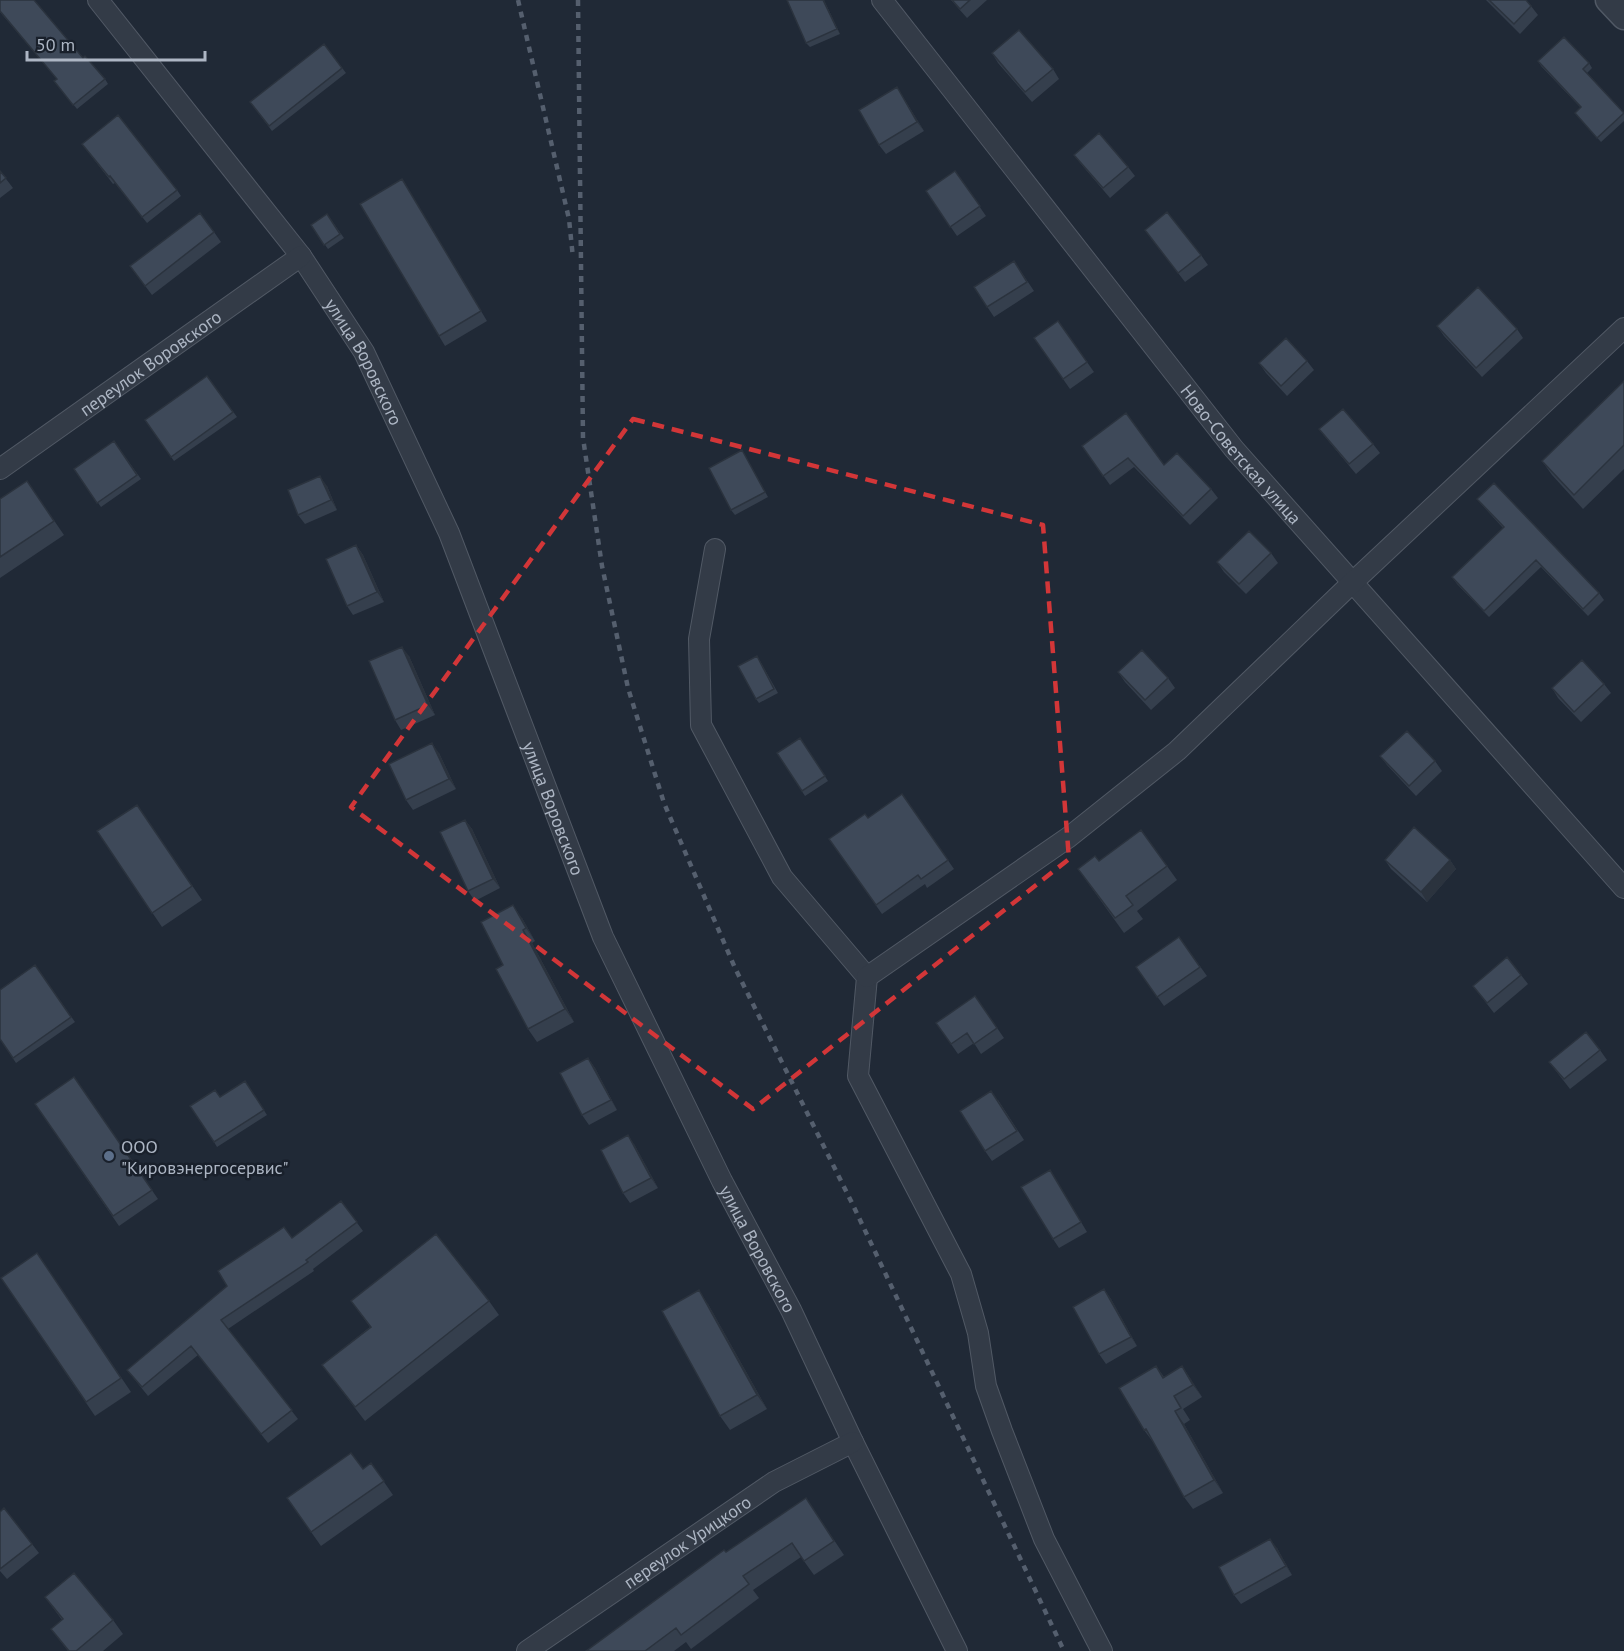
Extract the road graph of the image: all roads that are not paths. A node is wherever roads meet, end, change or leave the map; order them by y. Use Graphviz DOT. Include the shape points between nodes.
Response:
graph roads {
  1 [pos="98,0"];
  2 [pos="882,0"];
  3 [pos="1608,0"];
  4 [pos="1624,17"];
  5 [pos="301,256"];
  6 [pos="1624,328"];
  7 [pos="0,469"];
  8 [pos="715,549"];
  9 [pos="1353,582"];
  10 [pos="1624,888"];
  11 [pos="867,977"];
  12 [pos="853,1442"];
  13 [pos="527,1651"];
  14 [pos="957,1651"];
  15 [pos="1102,1651"];
  1 -- 5 [label="street, улица Воровского"];
  2 -- 9 [label="street, Ново-Советская улица" via="1234,449"];
  3 -- 4 [label="street"];
  5 -- 7 [label="street, переулок Воровского"];
  5 -- 12 [label="street, улица Воровского" via="364,352 449,532 603,937"];
  6 -- 9 [label="street"];
  8 -- 11 [label="street" via="699,639 701,725 782,877"];
  9 -- 10 [label="street, Ново-Советская улица"];
  9 -- 11 [label="street" via="1177,751 1069,837"];
  11 -- 15 [label="street" via="858,1076 961,1274 978,1333 986,1386 1002,1431 1044,1539"];
  12 -- 13 [label="street, переулок Урицкого" via="774,1482"];
  12 -- 14 [label="street, улица Воровского"];
}
